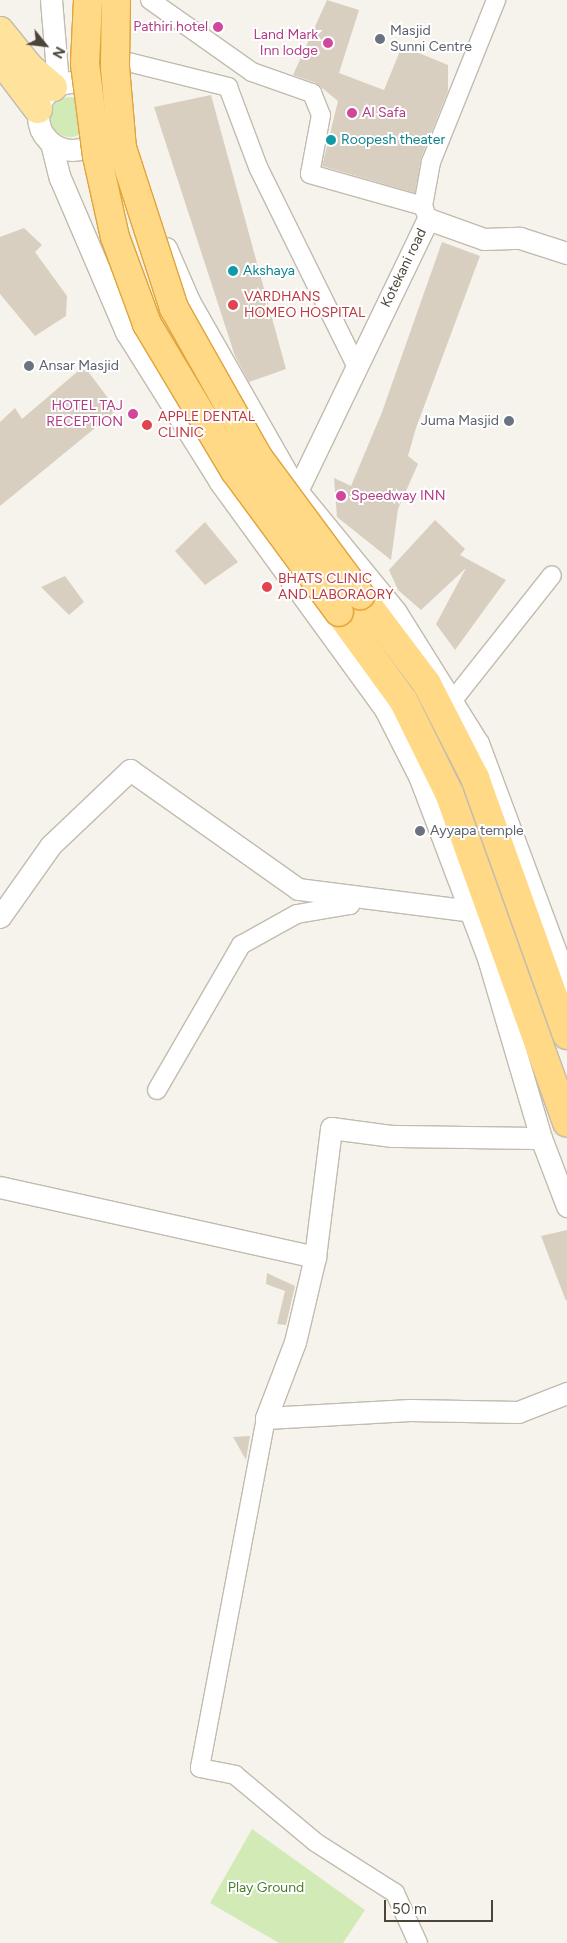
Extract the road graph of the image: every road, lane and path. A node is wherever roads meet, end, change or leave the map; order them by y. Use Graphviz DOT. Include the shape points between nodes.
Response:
graph roads {
  1 [pos="51,0"];
  2 [pos="88,0"];
  3 [pos="116,0"];
  4 [pos="123,0"];
  5 [pos="150,0"];
  6 [pos="496,0"];
  7 [pos="0,31"];
  8 [pos="112,58"];
  9 [pos="0,59"];
  10 [pos="55,86"];
  11 [pos="104,103"];
  12 [pos="38,109"];
  13 [pos="103,130"];
  14 [pos="51,143"];
  15 [pos="425,213"];
  16 [pos="567,253"];
  17 [pos="357,367"];
  18 [pos="297,491"];
  19 [pos="552,575"];
  20 [pos="453,700"];
  21 [pos="355,896"];
  22 [pos="471,911"];
  23 [pos="0,916"];
  24 [pos="567,982"];
  25 [pos="567,1036"];
  26 [pos="158,1090"];
  27 [pos="567,1123"];
  28 [pos="542,1138"];
  29 [pos="0,1187"];
  30 [pos="567,1206"];
  31 [pos="315,1257"];
  32 [pos="567,1393"];
  33 [pos="266,1418"];
  34 [pos="418,1943"];
  1 -- 10 [label="street"];
  2 -- 27 [label="highway, bridge" via="85,64 97,156 115,237 147,324 235,471 403,700 449,793"];
  3 -- 25 [label="highway, bridge" via="115,67 122,148 174,308 258,457 427,684 475,778"];
  4 -- 8 [label="street"];
  5 -- 15 [label="street" via="252,72 312,93 321,115 310,174"];
  6 -- 15 [label="street" via="431,162"];
  7 -- 10 [label="main road" via="30,68"];
  8 -- 11 [label="street"];
  8 -- 17 [label="street" via="228,87 258,167"];
  9 -- 12 [label="main road"];
  10 -- 11 [label="street" via="85,84"];
  10 -- 12 [label="street"];
  11 -- 13 [label="street"];
  12 -- 14 [label="street" via="40,128"];
  13 -- 14 [label="street" via="80,149"];
  13 -- 18 [label="street" via="126,154 189,301"];
  14 -- 22 [label="street" via="60,178 126,332 220,482 385,709 438,822"];
  15 -- 16 [label="street, Kotekani road" via="484,239 520,238"];
  15 -- 17 [label="street, Kotekani road"];
  17 -- 18 [label="street, Kotekani road"];
  18 -- 20 [label="street" via="396,612"];
  19 -- 20 [label="street"];
  20 -- 24 [label="street" via="478,743 516,834"];
  21 -- 22 [label="street"];
  21 -- 23 [label="street" via="298,889 130,770 51,845"];
  21 -- 26 [label="street" via="350,905 296,914 241,945"];
  22 -- 28 [label="street"];
  28 -- 30 [label="street"];
  28 -- 31 [label="street" via="392,1136 331,1128"];
  29 -- 31 [label="street"];
  31 -- 33 [label="street" via="295,1342"];
  32 -- 33 [label="street" via="518,1412 410,1410"];
  33 -- 34 [label="street" via="200,1768 235,1775 315,1842 395,1893"];
}
